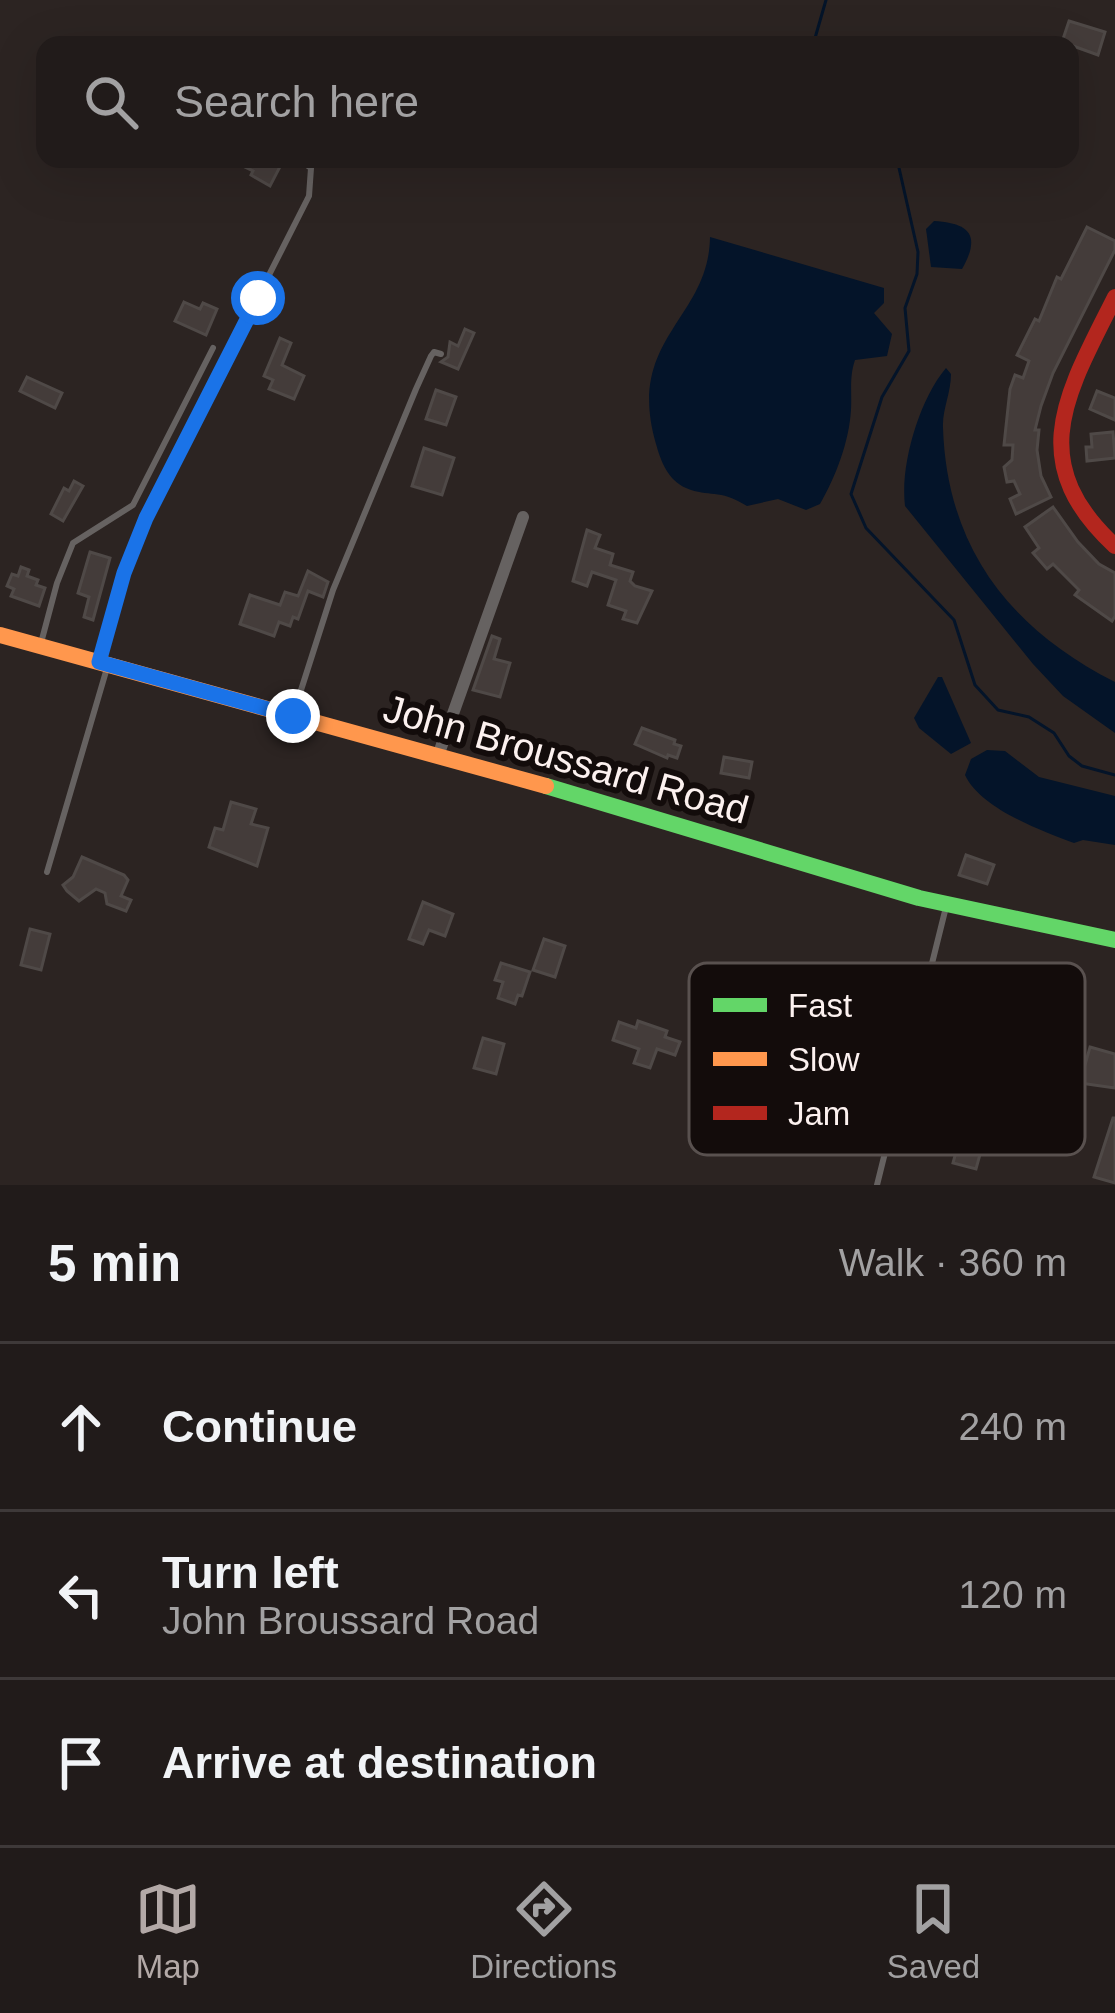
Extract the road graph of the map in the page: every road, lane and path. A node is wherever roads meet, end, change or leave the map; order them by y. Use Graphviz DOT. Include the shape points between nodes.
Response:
graph roads {
  1 [pos="311,168"];
  2 [pos="1115,297"];
  3 [pos="213,349"];
  4 [pos="441,354"];
  5 [pos="523,517"];
  6 [pos="1115,546"];
  7 [pos="0,635"];
  8 [pos="40,646"];
  9 [pos="104,664"];
  10 [pos="293,716"];
  11 [pos="439,753"];
  12 [pos="46,872"];
  13 [pos="947,904"];
  14 [pos="1115,940"];
  15 [pos="932,963"];
  16 [pos="884,1155"];
  17 [pos="877,1185"];
  1 -- 9 [label="lane" via="309,196 146,518"];
  2 -- 6 [label="street" via="1064,404 1061,428 1070,489"];
  3 -- 8 [label="lane" via="133,506 74,543"];
  4 -- 10 [label="lane" via="431,356 333,590"];
  5 -- 11 [label="street"];
  7 -- 8 [label="street, John Broussard Road"];
  8 -- 9 [label="street, John Broussard Road"];
  9 -- 10 [label="street, John Broussard Road"];
  9 -- 12 [label="lane"];
  10 -- 11 [label="street, John Broussard Road"];
  11 -- 13 [label="street, John Broussard Road"];
  13 -- 14 [label="street, John Broussard Road"];
  13 -- 15 [label="lane"];
  16 -- 17 [label="lane"];
}
